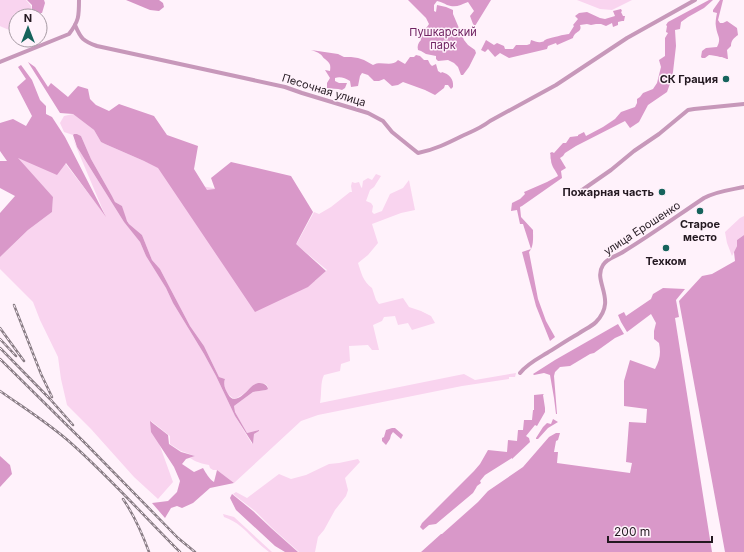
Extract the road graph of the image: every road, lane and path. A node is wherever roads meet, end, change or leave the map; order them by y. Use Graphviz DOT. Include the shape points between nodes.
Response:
graph roads {
  1 [pos="79,0"];
  2 [pos="695,0"];
  3 [pos="75,25"];
  4 [pos="0,62"];
  5 [pos="744,104"];
  6 [pos="744,187"];
  7 [pos="575,195"];
  8 [pos="520,373"];
  1 -- 3 [label="street"];
  2 -- 3 [label="street, Песочная улица" via="627,38 556,84 490,120 483,127 437,148 418,153 392,132 383,121 368,113 285,87 87,43"];
  3 -- 4 [label="street" via="69,34"];
  5 -- 7 [label="street" via="688,110"];
  6 -- 8 [label="street, улица Ерошенко" via="711,194 603,264 600,269 605,299 602,314 595,323"];
}
